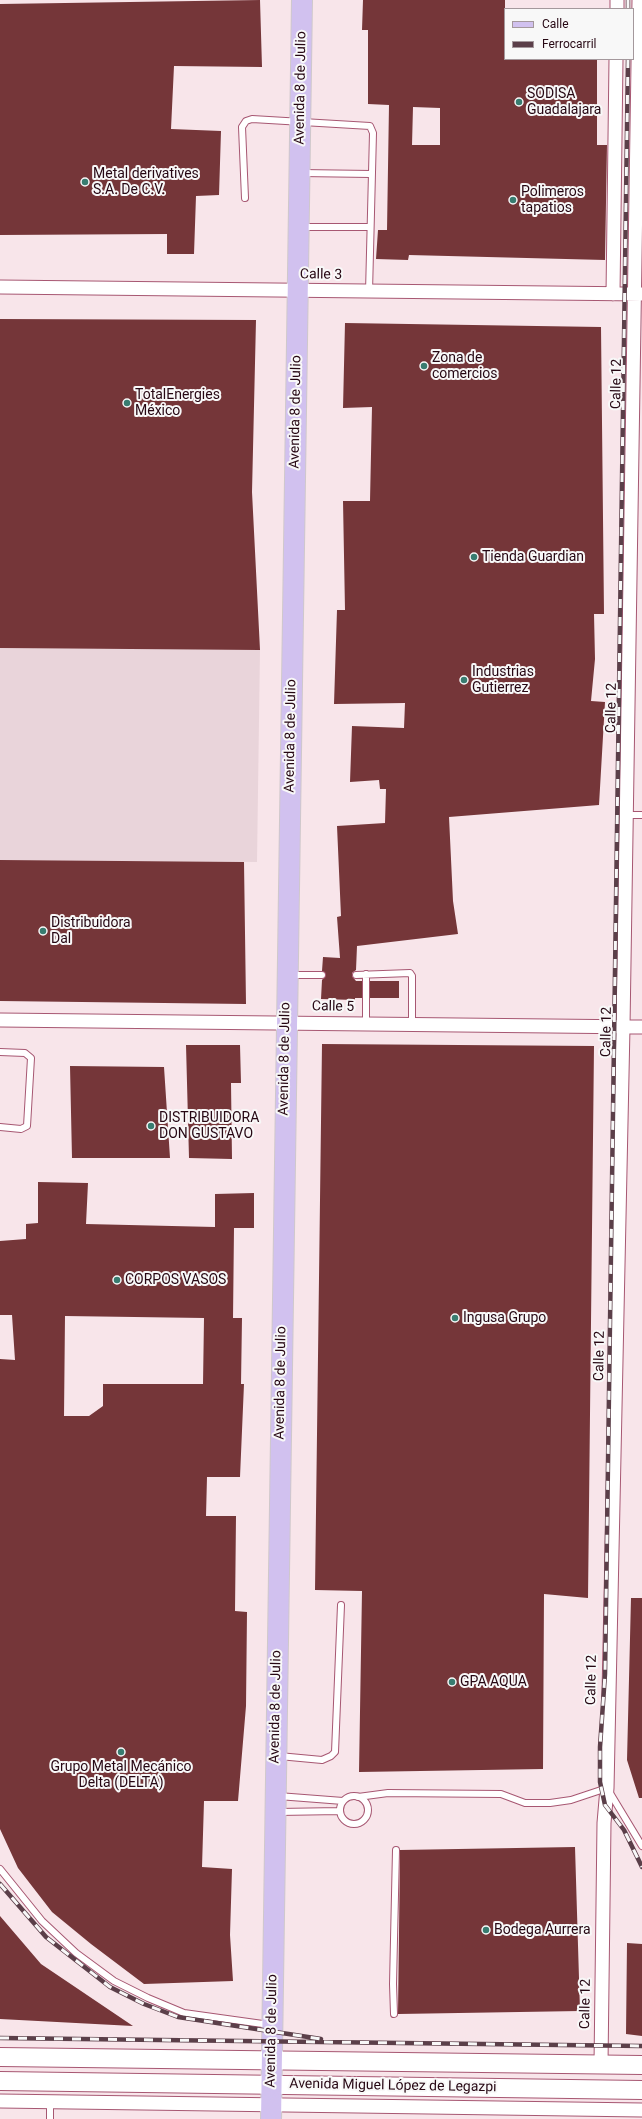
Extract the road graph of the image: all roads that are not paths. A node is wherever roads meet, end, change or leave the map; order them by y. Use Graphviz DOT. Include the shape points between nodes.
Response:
graph roads {
  1 [pos="302,0"];
  2 [pos="639,0"];
  3 [pos="616,60"];
  4 [pos="300,122"];
  5 [pos="300,173"];
  6 [pos="371,174"];
  7 [pos="245,198"];
  8 [pos="299,227"];
  9 [pos="370,228"];
  10 [pos="0,287"];
  11 [pos="298,291"];
  12 [pos="369,292"];
  13 [pos="613,294"];
  14 [pos="638,294"];
  15 [pos="626,814"];
  16 [pos="642,815"];
  17 [pos="366,974"];
  18 [pos="322,975"];
  19 [pos="356,975"];
  20 [pos="287,976"];
  21 [pos="0,1020"];
  22 [pos="286,1023"];
  23 [pos="366,1024"];
  24 [pos="412,1024"];
  25 [pos="623,1027"];
  26 [pos="642,1027"];
  27 [pos="0,1052"];
  28 [pos="0,1127"];
  29 [pos="340,1604"];
  30 [pos="276,1756"];
  31 [pos="607,1788"];
  32 [pos="358,1797"];
  33 [pos="343,1801"];
  34 [pos="274,1804"];
  35 [pos="340,1811"];
  36 [pos="642,1846"];
  37 [pos="396,1850"];
  38 [pos="0,1869"];
  39 [pos="394,2014"];
  40 [pos="272,2025"];
  41 [pos="0,2057"];
  42 [pos="271,2062"];
  43 [pos="601,2064"];
  44 [pos="642,2065"];
  45 [pos="0,2081"];
  46 [pos="271,2084"];
  47 [pos="642,2090"];
  48 [pos="0,2101"];
  49 [pos="50,2102"];
  50 [pos="642,2110"];
  51 [pos="271,2112"];
  52 [pos="369,2112"];
  53 [pos="437,2113"];
  54 [pos="512,2113"];
  55 [pos="600,2114"];
  56 [pos="50,2119"];
  1 -- 4 [label="main road, Avenida 8 de Julio"];
  2 -- 14 [label="street, Calle 12"];
  3 -- 13 [label="street"];
  4 -- 5 [label="main road, Avenida 8 de Julio"];
  4 -- 6 [label="lane" via="370,126 373,133"];
  4 -- 7 [label="lane" via="252,119 243,124"];
  5 -- 6 [label="lane"];
  5 -- 8 [label="main road, Avenida 8 de Julio"];
  6 -- 9 [label="lane"];
  8 -- 9 [label="lane"];
  8 -- 11 [label="main road, Avenida 8 de Julio"];
  9 -- 12 [label="lane"];
  10 -- 11 [label="street, Calle 3"];
  11 -- 12 [label="street, Calle 3"];
  11 -- 20 [label="main road, Avenida 8 de Julio"];
  12 -- 13 [label="street, Calle 3"];
  13 -- 14 [label="street, Calle 3"];
  14 -- 15 [label="street, Calle 12"];
  15 -- 16 [label="lane"];
  15 -- 25 [label="street, Calle 12"];
  17 -- 19 [label="lane"];
  17 -- 23 [label="lane"];
  17 -- 24 [label="lane" via="411,974"];
  18 -- 20 [label="lane"];
  20 -- 22 [label="main road, Avenida 8 de Julio"];
  21 -- 22 [label="street, Calle 5"];
  22 -- 23 [label="street, Calle 5"];
  22 -- 30 [label="main road, Avenida 8 de Julio"];
  23 -- 24 [label="street, Calle 5"];
  24 -- 25 [label="street, Calle 5"];
  25 -- 26 [label="street, Calle 5"];
  25 -- 31 [label="street, Calle 12"];
  27 -- 28 [label="lane" via="25,1053 31,1058 27,1126 21,1130"];
  29 -- 30 [label="lane" via="335,1752 322,1760"];
  30 -- 34 [label="main road, Avenida 8 de Julio"];
  31 -- 32 [label="lane" via="571,1800 550,1803 524,1803 501,1794 388,1793"];
  31 -- 36 [label="lane"];
  31 -- 43 [label="street, Calle 12" via="604,1823"];
  32 -- 33 [label="lane" via="353,1796"];
  32 -- 35 [label="lane" via="368,1808 366,1818 350,1823"];
  33 -- 34 [label="lane"];
  33 -- 35 [label="lane"];
  34 -- 35 [label="lane"];
  34 -- 40 [label="main road, Avenida 8 de Julio"];
  37 -- 39 [label="lane"];
  38 -- 40 [label="lane" via="42,1921 76,1952 114,1981 184,2013"];
  40 -- 42 [label="main road, Avenida 8 de Julio"];
  41 -- 42 [label="main road, Avenida Miguel López de Legazpi"];
  42 -- 43 [label="main road, Avenida Miguel López de Legazpi"];
  42 -- 46 [label="main road, Avenida 8 de Julio"];
  43 -- 44 [label="main road, Avenida Miguel López de Legazpi"];
  45 -- 46 [label="main road, Avenida Miguel López de Legazpi"];
  46 -- 47 [label="main road, Avenida Miguel López de Legazpi"];
  46 -- 51 [label="main road, Avenida 8 de Julio"];
  48 -- 49 [label="street, Avenida Miguel López de Legazpi"];
  49 -- 51 [label="street, Avenida Miguel López de Legazpi"];
  49 -- 56 [label="lane"];
  50 -- 55 [label="street, Avenida Miguel López de Legazpi"];
  51 -- 52 [label="street, Avenida Miguel López de Legazpi"];
  52 -- 53 [label="street, Avenida Miguel López de Legazpi"];
  53 -- 54 [label="street, Avenida Miguel López de Legazpi"];
  54 -- 55 [label="street, Avenida Miguel López de Legazpi"];
}
